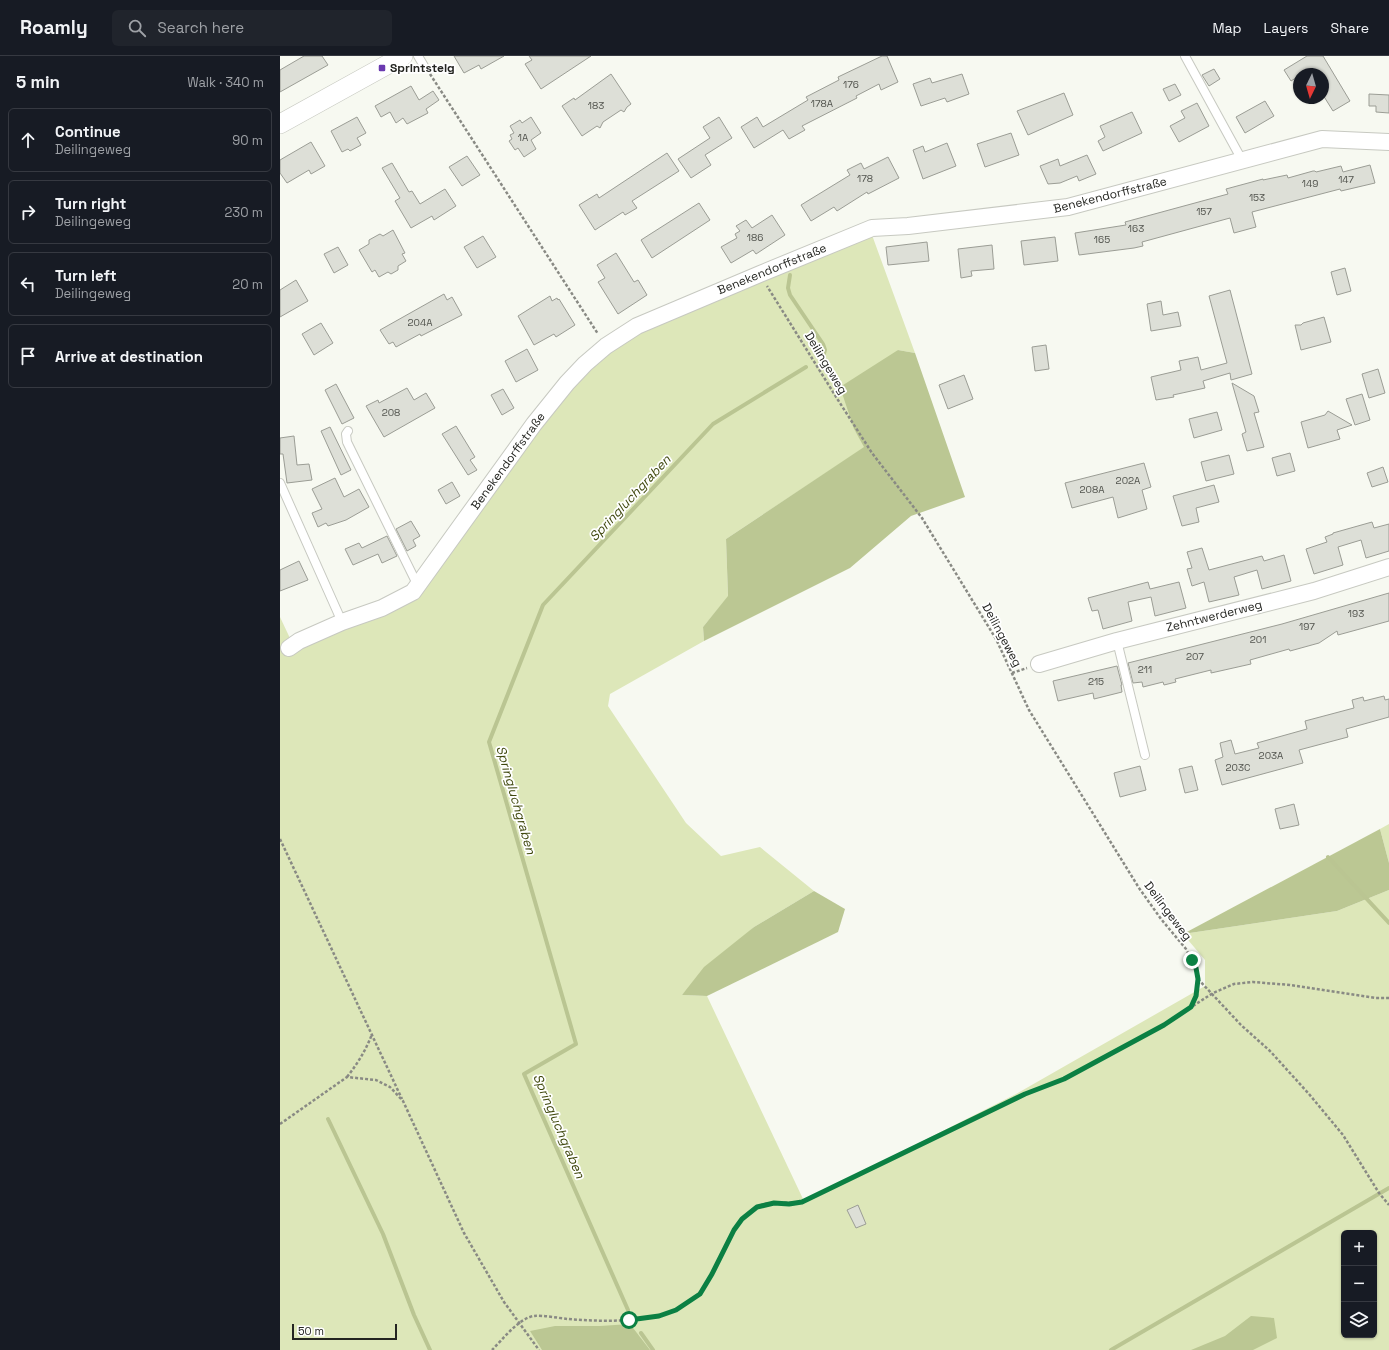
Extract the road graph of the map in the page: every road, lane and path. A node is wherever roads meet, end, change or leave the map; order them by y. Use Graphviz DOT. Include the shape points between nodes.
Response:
graph roads {
  1 [pos="403,56"];
  2 [pos="418,56"];
  3 [pos="1185,56"];
  4 [pos="424,66"];
  5 [pos="280,124"];
  6 [pos="1389,142"];
  7 [pos="1242,160"];
  8 [pos="760,274"];
  9 [pos="606,346"];
  10 [pos="348,431"];
  11 [pos="280,483"];
  12 [pos="1389,567"];
  13 [pos="418,586"];
  14 [pos="342,622"];
  15 [pos="1117,641"];
  16 [pos="289,648"];
  17 [pos="1040,664"];
  18 [pos="1145,755"];
  19 [pos="280,839"];
  20 [pos="1198,979"];
  21 [pos="1212,993"];
  22 [pos="1389,998"];
  23 [pos="1191,1007"];
  24 [pos="372,1034"];
  25 [pos="347,1077"];
  26 [pos="404,1101"];
  27 [pos="280,1124"];
  28 [pos="1389,1205"];
  29 [pos="519,1323"];
  30 [pos="492,1350"];
  31 [pos="539,1350"];
  1 -- 5 [label="street"];
  2 -- 4 [label="lane"];
  3 -- 7 [label="lane"];
  4 -- 9 [label="path"];
  6 -- 7 [label="street, Benekendorffstraße" via="1322,139"];
  7 -- 8 [label="street, Benekendorffstraße" via="1068,207 872,228"];
  8 -- 9 [label="street, Benekendorffstraße" via="638,326"];
  8 -- 20 [label="path, Deilingeweg" via="872,453 922,518 996,639 1029,710 1139,888 1186,949 1196,968"];
  9 -- 13 [label="street, Benekendorffstraße" via="567,383 534,424"];
  10 -- 13 [label="lane" via="347,442"];
  11 -- 14 [label="lane"];
  12 -- 15 [label="street, Zehntwerderweg" via="1314,591"];
  13 -- 14 [label="street, Benekendorffstraße" via="399,600"];
  14 -- 16 [label="street, Benekendorffstraße"];
  15 -- 17 [label="street, Zehntwerderweg"];
  15 -- 18 [label="lane"];
  19 -- 24 [label="path"];
  20 -- 21 [label="path"];
  20 -- 23 [label="path, Deilingeweg" via="1196,996"];
  21 -- 22 [label="path" via="1234,984 1253,982"];
  21 -- 23 [label="path"];
  21 -- 28 [label="path" via="1241,1025 1270,1051 1338,1129 1379,1194"];
  23 -- 29 [label="path" via="1164,1025 1064,1079 1025,1094 802,1202 774,1203 757,1207 742,1219 734,1230 700,1294 676,1310 659,1316 629,1320 600,1322 534,1316"];
  24 -- 25 [label="path" via="358,1063"];
  24 -- 26 [label="path"];
  25 -- 26 [label="path" via="376,1080 390,1087"];
  25 -- 27 [label="path"];
  26 -- 29 [label="path" via="464,1233"];
  29 -- 30 [label="path"];
  29 -- 31 [label="path"];
}
